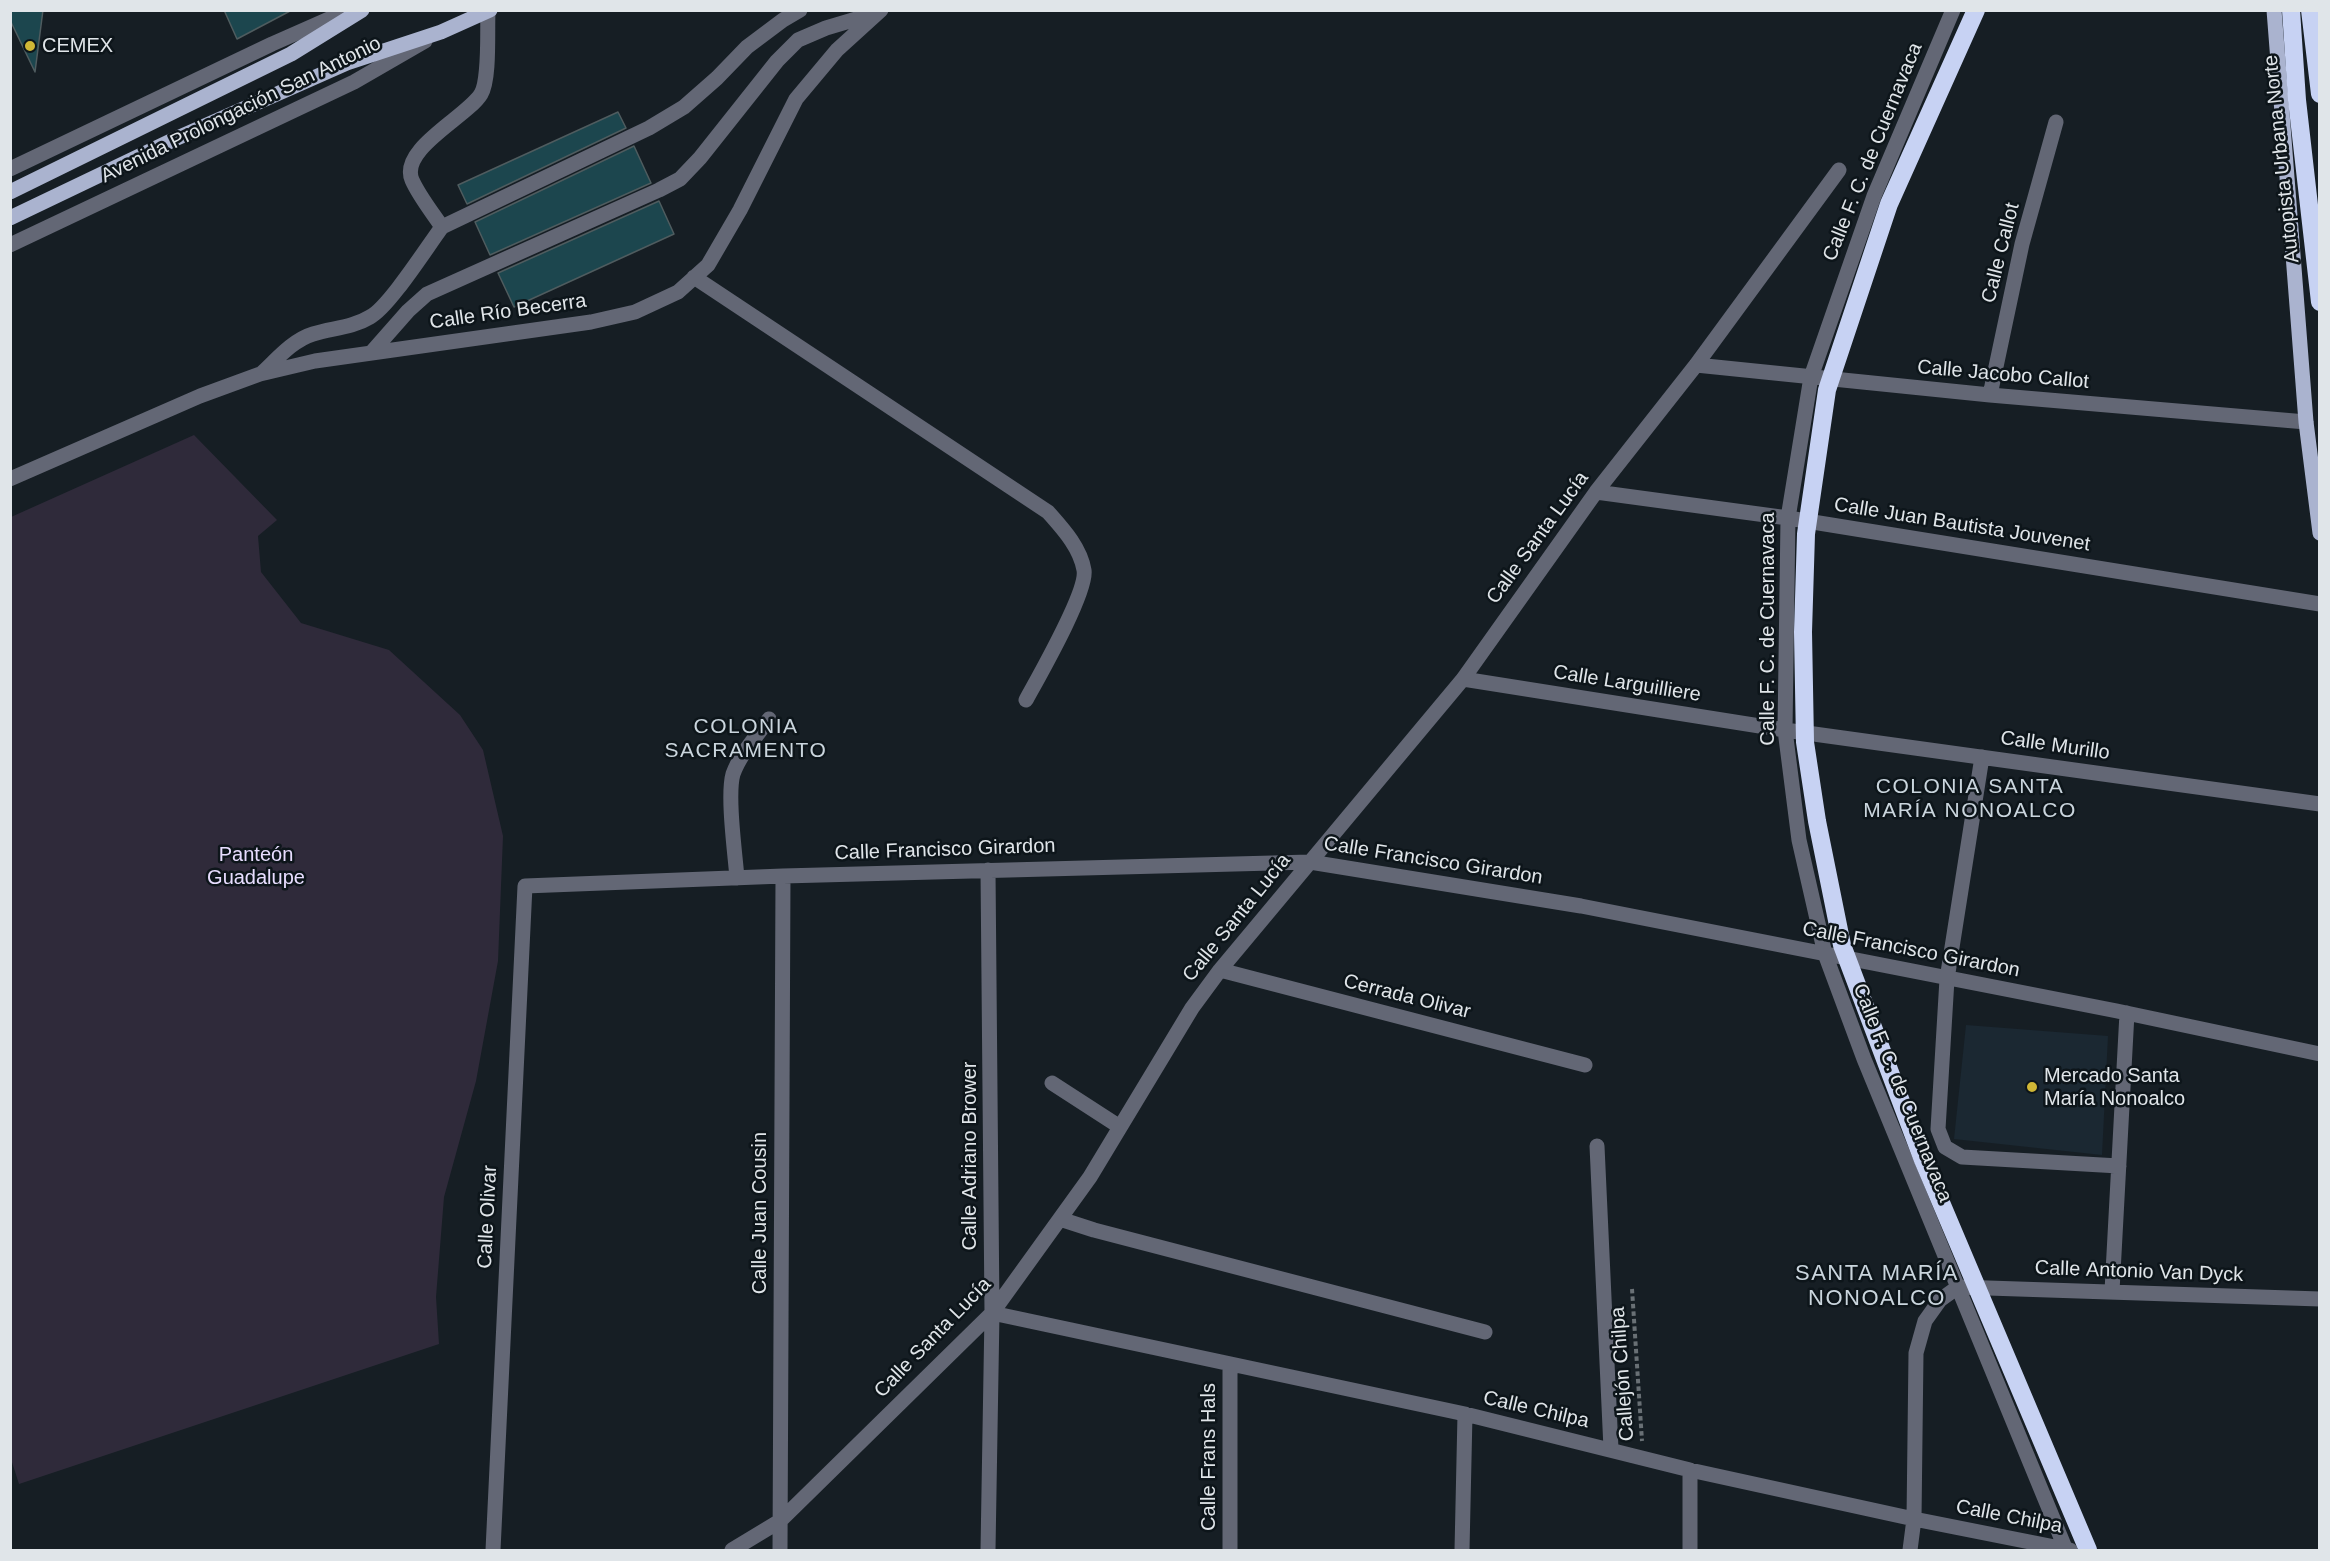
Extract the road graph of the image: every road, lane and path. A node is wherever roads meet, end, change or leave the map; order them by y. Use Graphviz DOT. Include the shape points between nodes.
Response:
graph roads {
  1 [pos="350,10"];
  2 [pos="362,10"];
  3 [pos="800,10"];
  4 [pos="1953,10"];
  5 [pos="1976,10"];
  6 [pos="2274,10"];
  7 [pos="2291,10"];
  8 [pos="2310,10"];
  9 [pos="489,11"];
  10 [pos="880,11"];
  11 [pos="441,32"];
  12 [pos="2319,94"];
  13 [pos="2056,122"];
  14 [pos="10,170"];
  15 [pos="1839,170"];
  16 [pos="10,192"];
  17 [pos="10,218"];
  18 [pos="442,227"];
  19 [pos="10,245"];
  20 [pos="694,277"];
  21 [pos="2319,302"];
  22 [pos="371,353"];
  23 [pos="1696,365"];
  24 [pos="260,374"];
  25 [pos="1811,377"];
  26 [pos="1990,395"];
  27 [pos="2306,423"];
  28 [pos="10,479"];
  29 [pos="1596,492"];
  30 [pos="1788,518"];
  31 [pos="2319,533"];
  32 [pos="2319,604"];
  33 [pos="1463,679"];
  34 [pos="1026,700"];
  35 [pos="769,719"];
  36 [pos="1785,730"];
  37 [pos="1982,757"];
  38 [pos="2319,804"];
  39 [pos="1310,862"];
  40 [pos="988,870"];
  41 [pos="783,876"];
  42 [pos="737,878"];
  43 [pos="525,886"];
  44 [pos="1825,954"];
  45 [pos="1220,970"];
  46 [pos="1947,979"];
  47 [pos="2127,1013"];
  48 [pos="2319,1054"];
  49 [pos="1585,1065"];
  50 [pos="1052,1083"];
  51 [pos="1120,1127"];
  52 [pos="1597,1146"];
  53 [pos="2119,1166"];
  54 [pos="1060,1219"];
  55 [pos="1958,1287"];
  56 [pos="1632,1289"];
  57 [pos="2112,1291"];
  58 [pos="2319,1299"];
  59 [pos="992,1313"];
  60 [pos="1485,1332"];
  61 [pos="1230,1364"];
  62 [pos="1465,1414"];
  63 [pos="1611,1449"];
  64 [pos="1643,1457"];
  65 [pos="1690,1470"];
  66 [pos="1914,1519"];
  67 [pos="780,1521"];
  68 [pos="2067,1550"];
  69 [pos="493,1551"];
  70 [pos="732,1551"];
  71 [pos="780,1551"];
  72 [pos="988,1551"];
  73 [pos="1230,1551"];
  74 [pos="1462,1551"];
  75 [pos="1690,1551"];
  76 [pos="1910,1551"];
  77 [pos="2088,1551"];
  1 -- 14 [label="street"];
  2 -- 16 [label="main road" via="291,54"];
  3 -- 18 [label="street" via="747,47 684,107 658,123"];
  4 -- 25 [label="street, Calle F. C. de Cuernavaca" via="1874,196"];
  5 -- 77 [label="highway, bridge" via="1889,204 1827,390 1806,534 1805,742 1842,945 1923,1160"];
  6 -- 27 [label="main road"];
  7 -- 21 [label="highway, Autopista Urbana Norte" via="2296,100"];
  8 -- 12 [label="highway"];
  9 -- 11 [label="main road, Avenida Prolongación San Antonio"];
  9 -- 18 [label="street" via="482,93 421,147 412,162 411,178"];
  10 -- 20 [label="street, Calle Río Becerra" via="837,50 796,99 740,210 708,265"];
  10 -- 22 [label="street" via="798,40 680,179 427,294"];
  11 -- 17 [label="main road" via="347,63"];
  11 -- 19 [label="street, Avenida Prolongación San Antonio" via="354,82"];
  13 -- 26 [label="street, Calle Callot" via="2022,244"];
  15 -- 23 [label="street, Calle Santa Lucía"];
  18 -- 24 [label="street" via="373,316 355,325 311,334"];
  20 -- 22 [label="street, Calle Río Becerra" via="678,292 635,312 591,322"];
  20 -- 34 [label="street" via="1048,512 1071,537 1085,572 1074,608"];
  22 -- 24 [label="street, Calle Río Becerra"];
  23 -- 25 [label="street, Calle Jacobo Callot"];
  23 -- 29 [label="street, Calle Santa Lucía"];
  24 -- 28 [label="street, Calle Río Becerra"];
  25 -- 26 [label="street, Calle Jacobo Callot"];
  25 -- 30 [label="street, Calle F. C. de Cuernavaca"];
  26 -- 27 [label="street, Calle Jacobo Callot"];
  27 -- 31 [label="main road"];
  29 -- 30 [label="street, Calle Juan Bautista Jouvenet"];
  29 -- 33 [label="street, Calle Santa Lucía"];
  30 -- 32 [label="street, Calle Juan Bautista Jouvenet"];
  30 -- 36 [label="street, Calle F. C. de Cuernavaca"];
  33 -- 36 [label="street, Calle Larguilliere"];
  33 -- 39 [label="street, Calle Santa Lucía"];
  35 -- 42 [label="street" via="733,776"];
  36 -- 37 [label="street, Calle Murillo"];
  36 -- 44 [label="street, Calle F. C. de Cuernavaca" via="1799,840"];
  37 -- 38 [label="street, Calle Murillo"];
  37 -- 46 [label="street"];
  39 -- 40 [label="street, Calle Francisco Girardon"];
  39 -- 44 [label="street, Calle Francisco Girardon" via="1581,906"];
  39 -- 45 [label="street, Calle Santa Lucía"];
  40 -- 41 [label="street, Calle Francisco Girardon"];
  40 -- 59 [label="street, Calle Adriano Brower"];
  41 -- 42 [label="street, Calle Francisco Girardon"];
  41 -- 67 [label="street, Calle Juan Cousin"];
  42 -- 43 [label="street, Calle Francisco Girardon"];
  43 -- 69 [label="street, Calle Olivar"];
  44 -- 46 [label="street, Calle Francisco Girardon"];
  44 -- 55 [label="street, Calle F. C. de Cuernavaca"];
  45 -- 49 [label="street, Cerrada Olivar"];
  45 -- 51 [label="street, Calle Santa Lucía" via="1191,1008"];
  46 -- 47 [label="street, Calle Francisco Girardon"];
  46 -- 53 [label="street" via="1938,1129 1945,1147 1962,1157"];
  47 -- 48 [label="street, Calle Francisco Girardon"];
  47 -- 53 [label="street"];
  50 -- 51 [label="street"];
  51 -- 54 [label="street, Calle Santa Lucía"];
  52 -- 63 [label="street"];
  53 -- 57 [label="street"];
  54 -- 59 [label="street, Calle Santa Lucía"];
  54 -- 60 [label="street"];
  55 -- 57 [label="street, Calle Antonio Van Dyck"];
  55 -- 66 [label="street" via="1940,1300 1926,1321 1916,1353"];
  55 -- 68 [label="street, Calle F. C. de Cuernavaca"];
  56 -- 64 [label="path, Callejón Chilpa"];
  57 -- 58 [label="street, Calle Antonio Van Dyck"];
  59 -- 61 [label="street, Calle Chilpa"];
  59 -- 67 [label="street, Calle Santa Lucía"];
  59 -- 72 [label="street, Calle Adriano Brower"];
  61 -- 62 [label="street, Calle Chilpa"];
  61 -- 73 [label="street, Calle Frans Hals"];
  62 -- 63 [label="street, Calle Chilpa"];
  62 -- 74 [label="street"];
  63 -- 64 [label="street, Calle Chilpa"];
  64 -- 65 [label="street, Calle Chilpa"];
  65 -- 66 [label="street, Calle Chilpa"];
  65 -- 75 [label="street"];
  66 -- 68 [label="street, Calle Chilpa"];
  66 -- 76 [label="street"];
  67 -- 70 [label="street, Calle Santa Lucía"];
  67 -- 71 [label="street, Calle Juan Cousin"];
}
